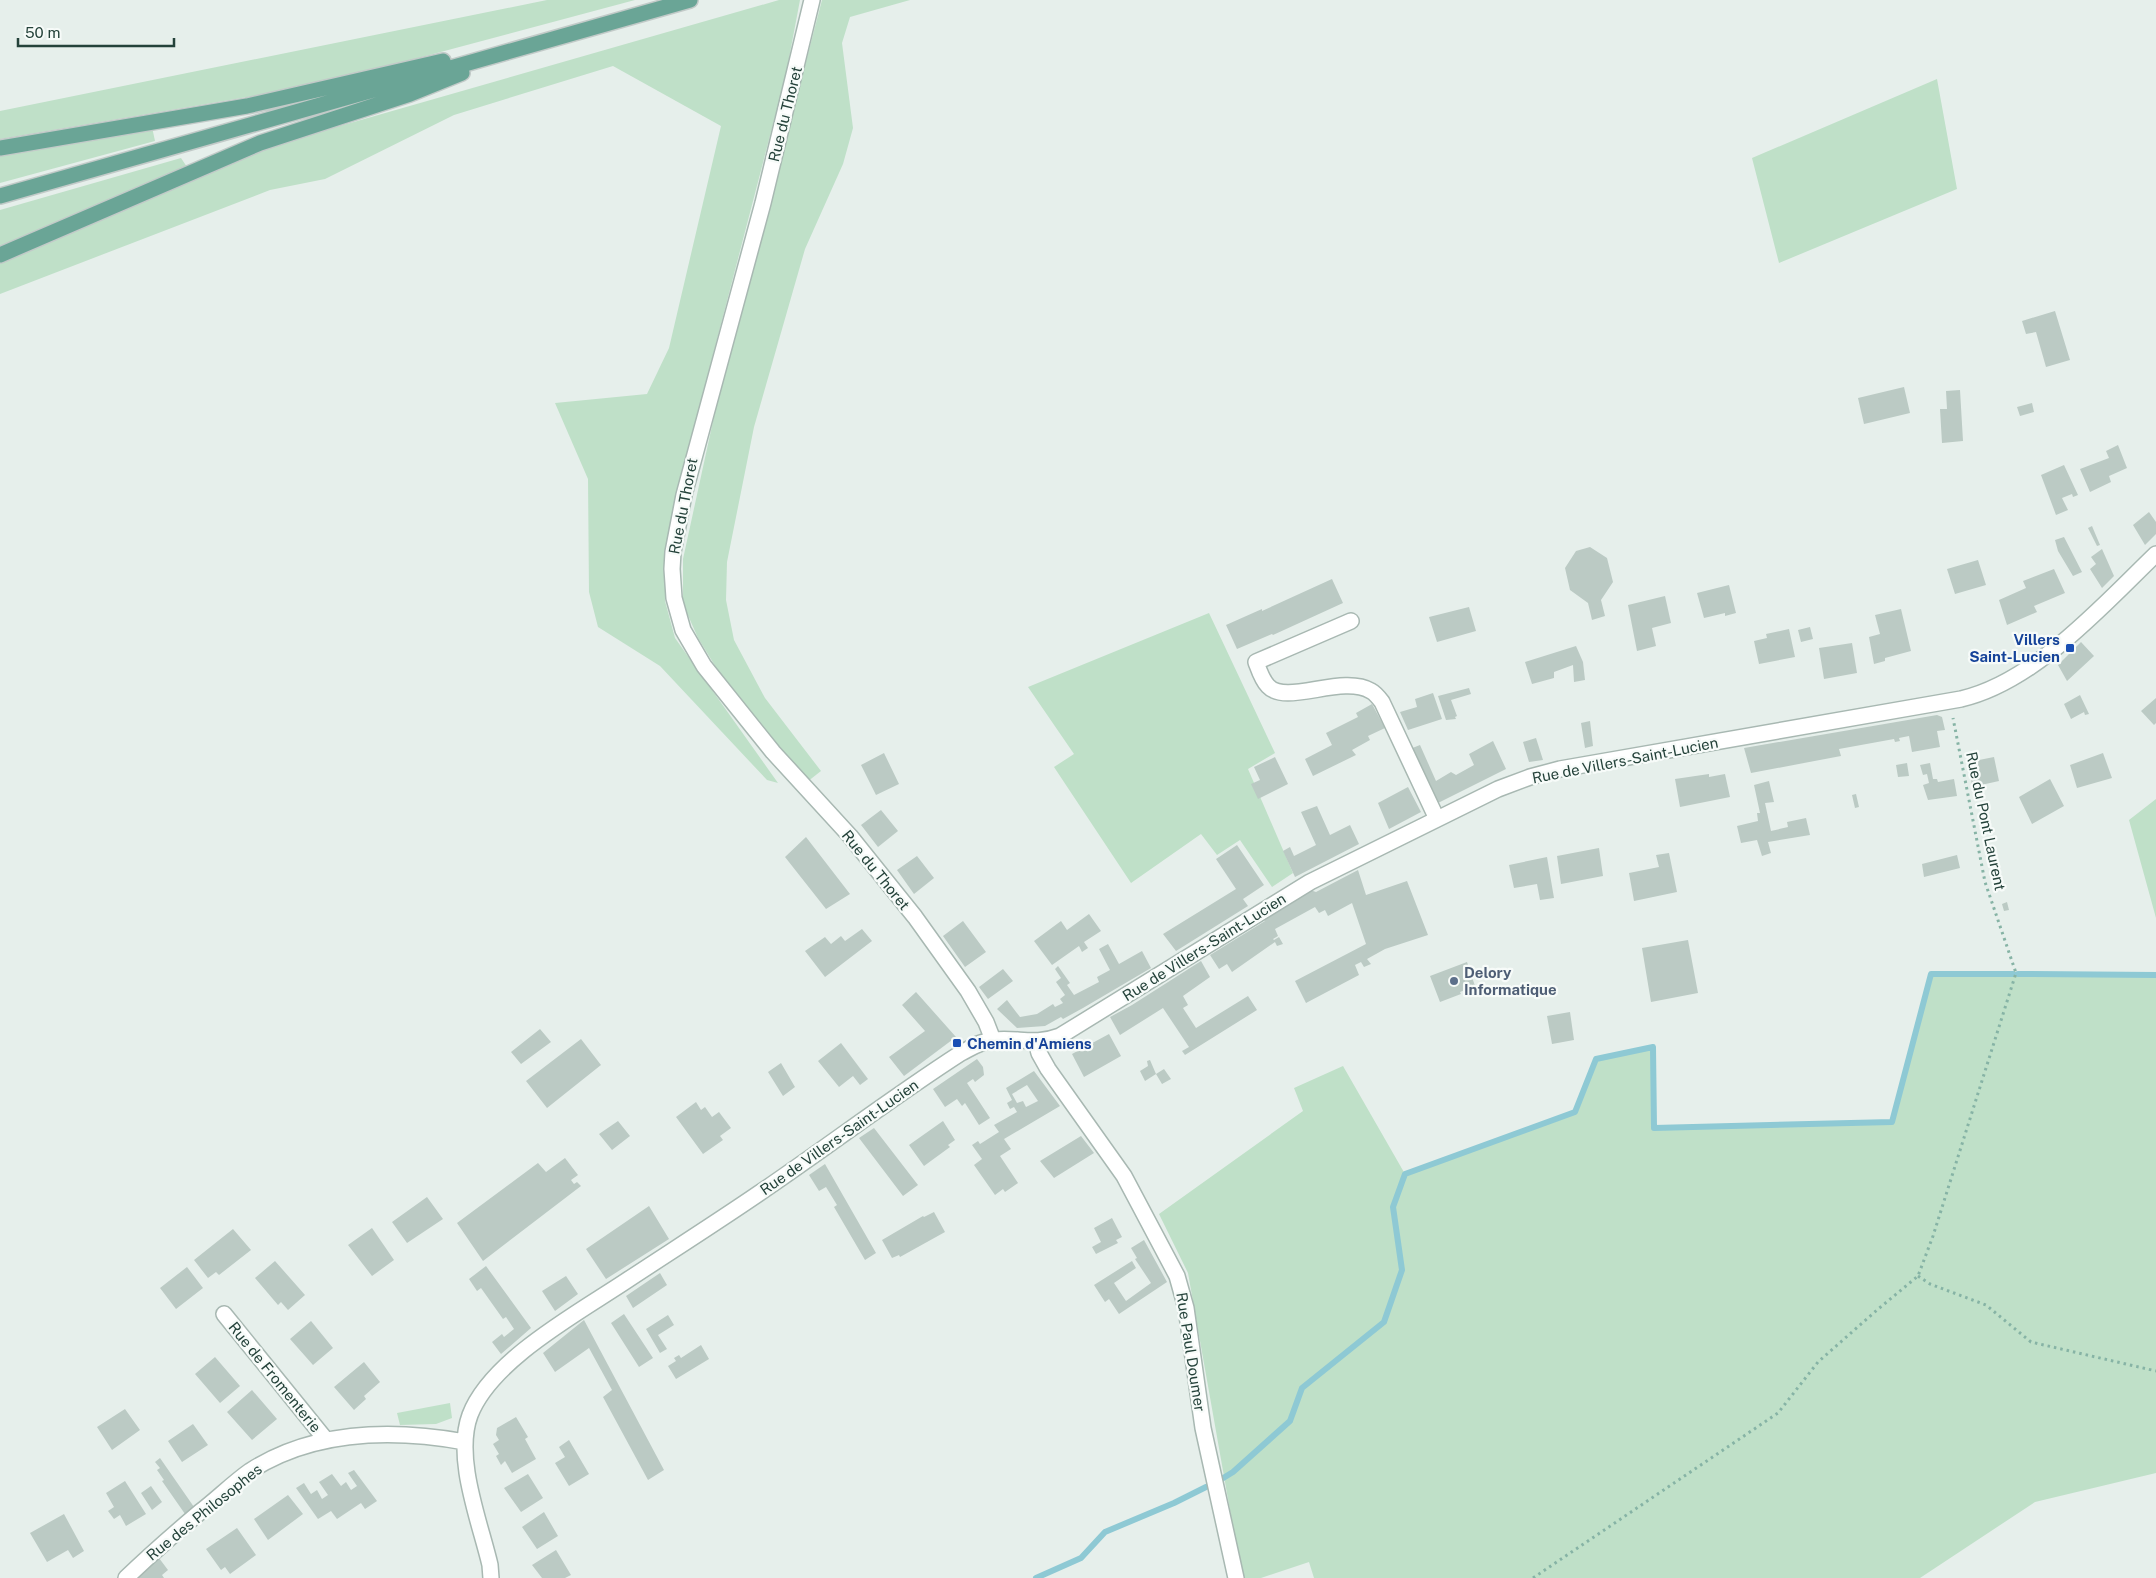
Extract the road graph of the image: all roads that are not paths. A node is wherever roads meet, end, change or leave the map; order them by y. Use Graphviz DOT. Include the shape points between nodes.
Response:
graph roads {
  1 [pos="690,0"];
  2 [pos="812,0"];
  3 [pos="528,46"];
  4 [pos="0,148"];
  5 [pos="0,196"];
  6 [pos="0,255"];
  7 [pos="2156,554"];
  8 [pos="1351,621"];
  9 [pos="1437,819"];
  10 [pos="993,1040"];
  11 [pos="1036,1042"];
  12 [pos="224,1314"];
  13 [pos="326,1440"];
  14 [pos="464,1442"];
  15 [pos="126,1578"];
  16 [pos="491,1578"];
  17 [pos="1236,1578"];
  1 -- 3 [label="main road"];
  2 -- 10 [label="street, Rue du Thoret" via="763,203 684,495 673,552 674,598 683,630 704,666 768,747 850,836 915,917 968,992"];
  3 -- 4 [label="main road" via="414,66 246,106"];
  3 -- 5 [label="main road"];
  3 -- 6 [label="main road" via="418,91 260,143"];
  7 -- 9 [label="street, Rue de Villers-Saint-Lucien" via="2053,649 1995,688 1950,701 1560,769 1498,789"];
  8 -- 9 [label="street" via="1256,662 1261,676 1269,688 1282,694 1343,685 1372,691 1382,702"];
  9 -- 11 [label="street, Rue de Villers-Saint-Lucien" via="1297,889 1073,1029"];
  10 -- 11 [label="street, Rue de Villers-Saint-Lucien"];
  10 -- 14 [label="street, Rue de Villers-Saint-Lucien" via="974,1046 952,1059 533,1344 482,1391 470,1415"];
  11 -- 17 [label="street, Rue Paul Doumer" via="1048,1069 1124,1176 1177,1276 1186,1308 1204,1428"];
  12 -- 13 [label="street, Rue de Fromenterie"];
  13 -- 14 [label="street, Rue des Philosophes" via="358,1435"];
  13 -- 15 [label="street, Rue des Philosophes" via="279,1456 249,1472"];
  14 -- 16 [label="street, Rue de Villers-Saint-Lucien" via="467,1473"];
}
